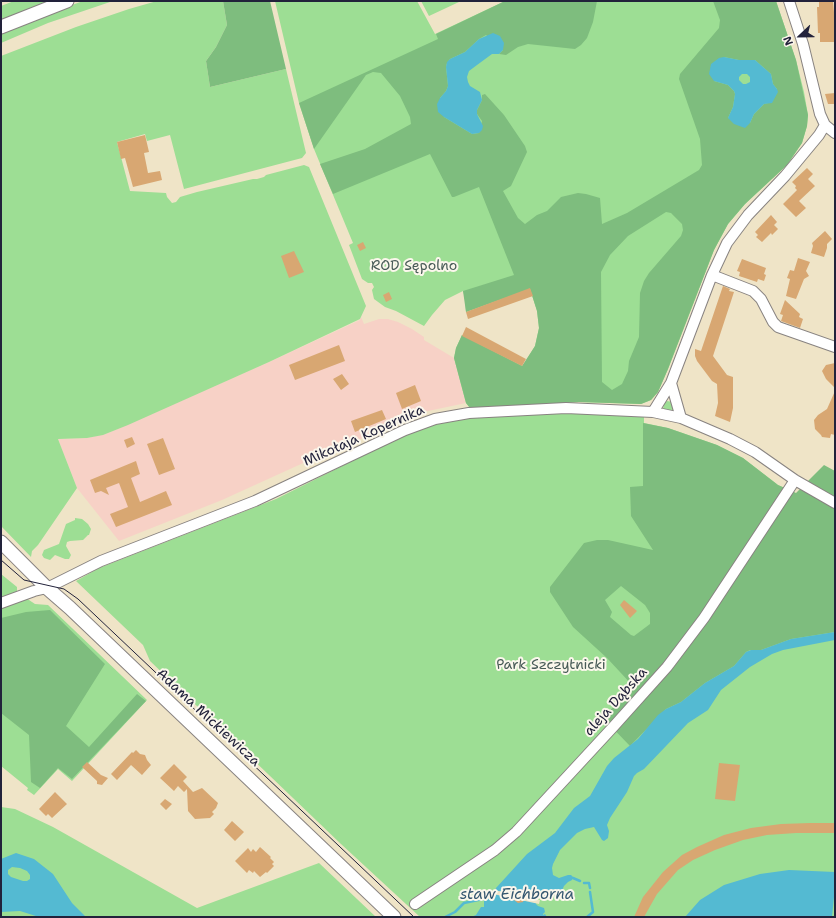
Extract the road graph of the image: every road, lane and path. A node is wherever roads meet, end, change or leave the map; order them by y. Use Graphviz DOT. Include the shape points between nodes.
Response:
graph roads {
  1 [pos="67,1"];
  2 [pos="789,1"];
  3 [pos="1,27"];
  4 [pos="825,124"];
  5 [pos="835,133"];
  6 [pos="712,275"];
  7 [pos="835,347"];
  8 [pos="671,383"];
  9 [pos="653,412"];
  10 [pos="681,418"];
  11 [pos="795,480"];
  12 [pos="835,503"];
  13 [pos="1,542"];
  14 [pos="47,588"];
  15 [pos="1,603"];
  16 [pos="415,904"];
  17 [pos="394,917"];
  1 -- 3 [label="main road"];
  2 -- 4 [label="street"];
  4 -- 5 [label="street"];
  4 -- 6 [label="street" via="785,176 740,224 723,250"];
  6 -- 7 [label="street" via="753,291 761,299 778,327"];
  6 -- 8 [label="street"];
  8 -- 9 [label="street"];
  8 -- 10 [label="street"];
  9 -- 10 [label="street, Mikołaja Kopernika"];
  9 -- 14 [label="street, Mikołaja Kopernika" via="531,409 470,413 435,419 396,434 268,495 101,561"];
  10 -- 11 [label="street, Mikołaja Kopernika" via="755,452"];
  11 -- 12 [label="street, Mikołaja Kopernika"];
  11 -- 16 [label="street, aleja Dąbska" via="704,618 667,667 516,832 495,850"];
  13 -- 14 [label="main road, Adama Mickiewicza"];
  14 -- 15 [label="street, Mikołaja Kopernika"];
  14 -- 17 [label="main road, Adama Mickiewicza"];
}
